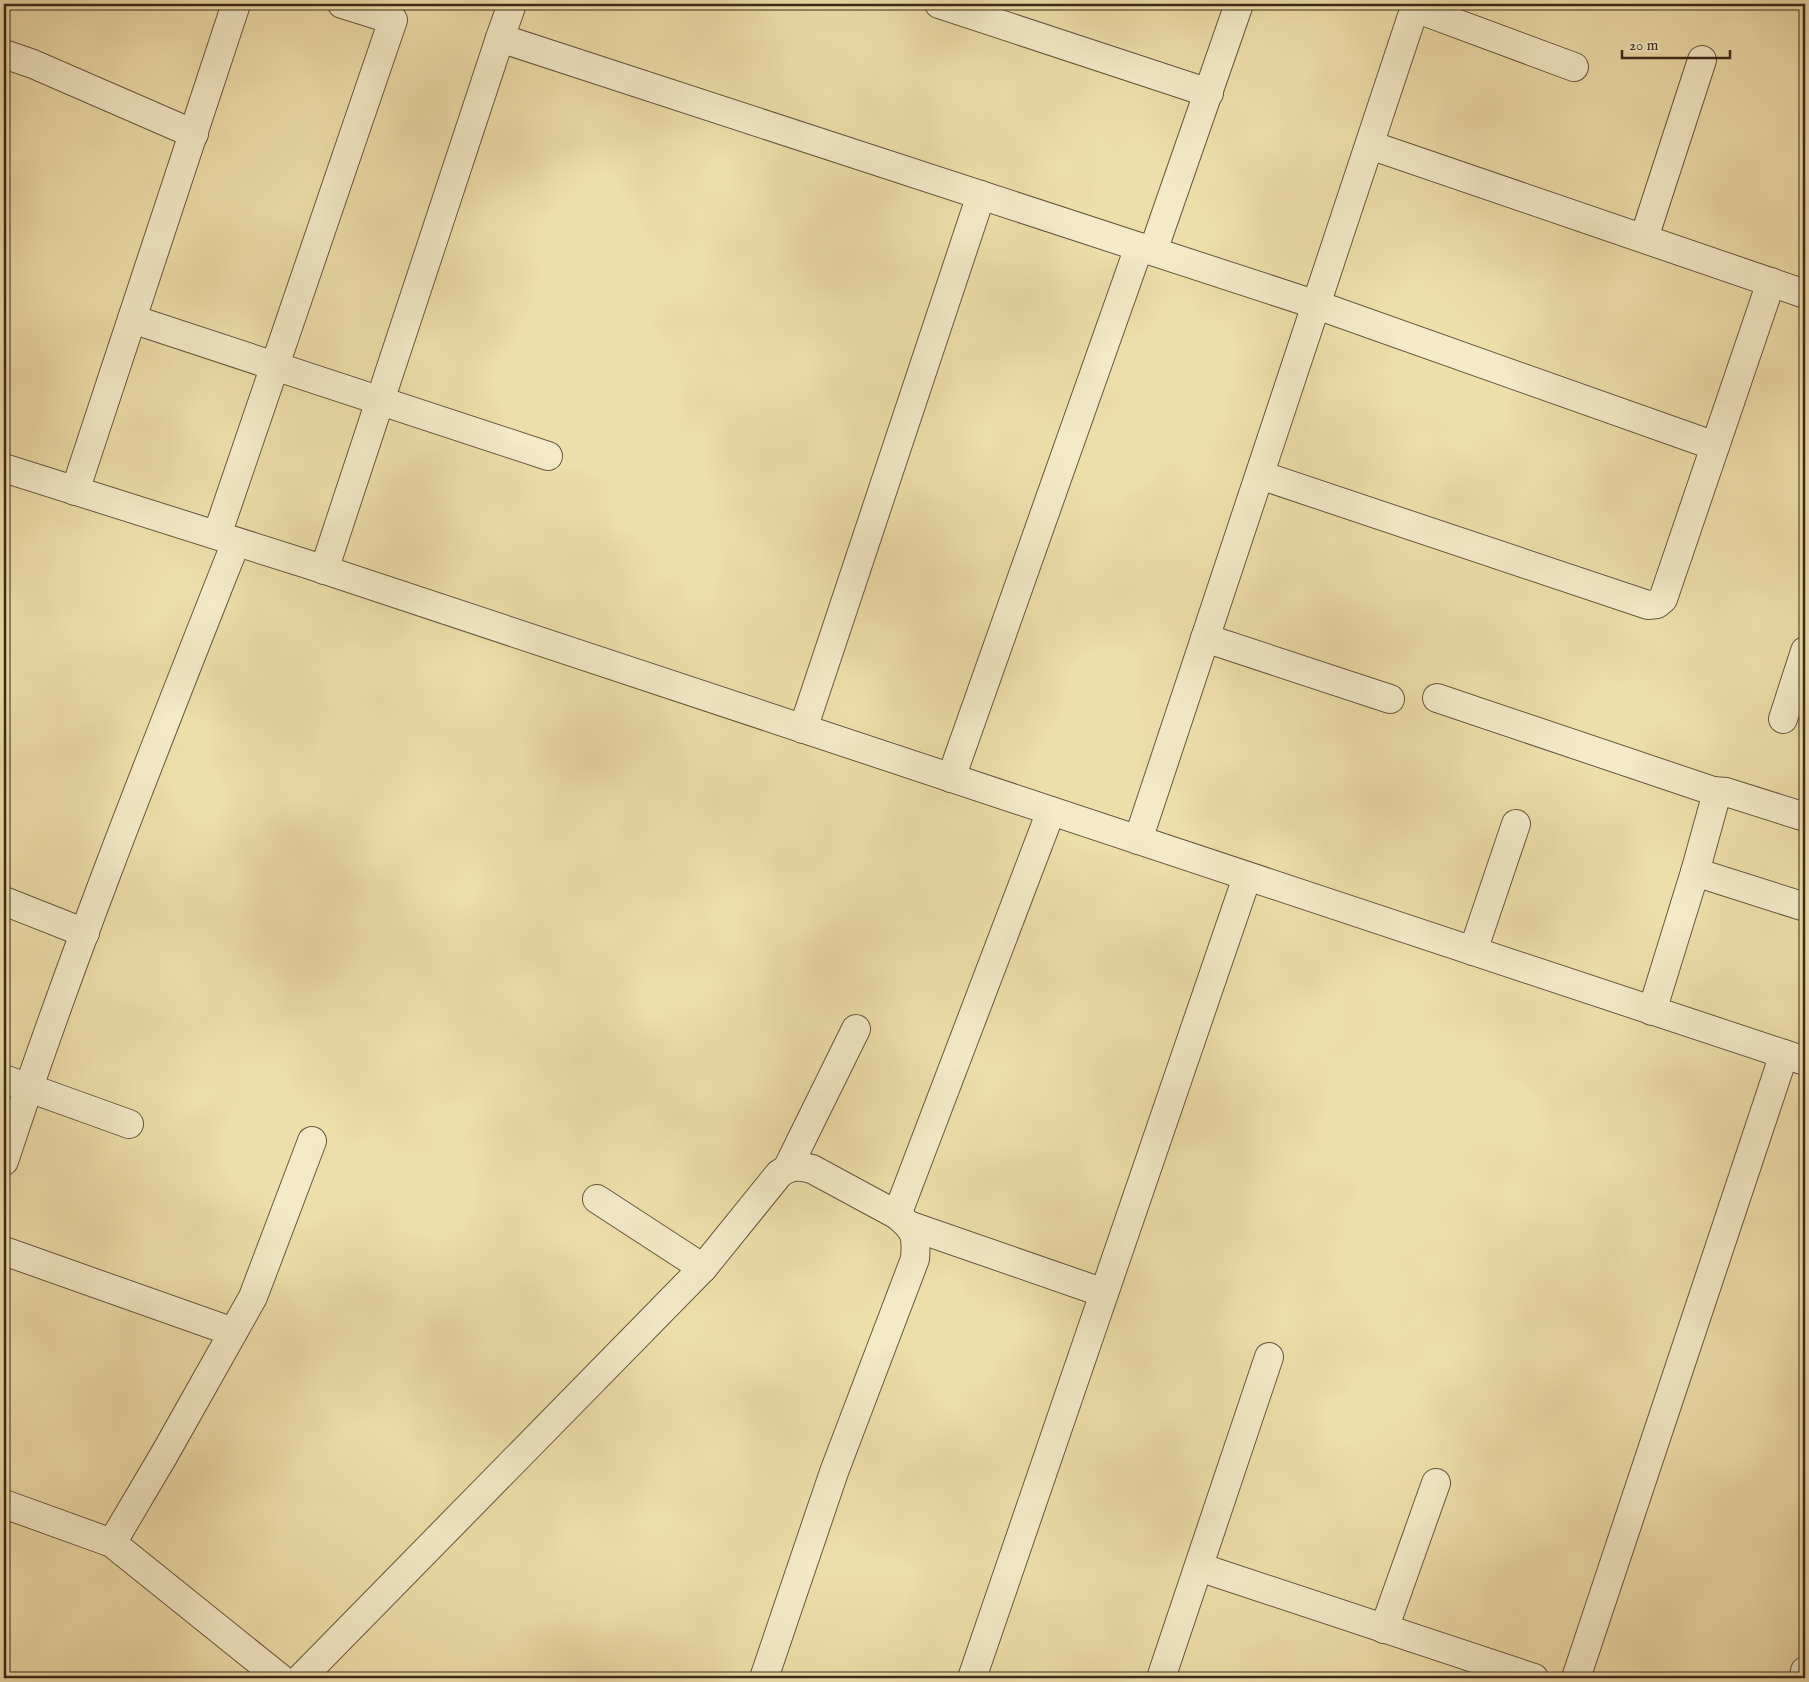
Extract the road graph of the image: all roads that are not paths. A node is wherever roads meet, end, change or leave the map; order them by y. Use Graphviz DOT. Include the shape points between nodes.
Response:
graph roads {
  1 [pos="236,4"];
  2 [pos="342,4"];
  3 [pos="512,4"];
  4 [pos="939,4"];
  5 [pos="1239,4"];
  6 [pos="1416,6"];
  7 [pos="396,12"];
  8 [pos="500,38"];
  9 [pos="4,54"];
  10 [pos="1702,60"];
  11 [pos="1574,67"];
  12 [pos="1209,93"];
  13 [pos="194,134"];
  14 [pos="1370,144"];
  15 [pos="981,195"];
  16 [pos="1644,238"];
  17 [pos="1146,249"];
  18 [pos="1771,282"];
  19 [pos="1805,291"];
  20 [pos="1317,305"];
  21 [pos="132,319"];
  22 [pos="275,366"];
  23 [pos="380,401"];
  24 [pos="1715,446"];
  25 [pos="548,456"];
  26 [pos="4,468"];
  27 [pos="1260,475"];
  28 [pos="75,491"];
  29 [pos="226,539"];
  30 [pos="324,570"];
  31 [pos="1206,638"];
  32 [pos="1805,651"];
  33 [pos="1437,698"];
  34 [pos="1390,700"];
  35 [pos="1783,719"];
  36 [pos="803,728"];
  37 [pos="951,778"];
  38 [pos="1713,792"];
  39 [pos="1051,811"];
  40 [pos="1805,817"];
  41 [pos="1516,824"];
  42 [pos="1138,840"];
  43 [pos="1695,872"];
  44 [pos="1247,877"];
  45 [pos="4,901"];
  46 [pos="1805,907"];
  47 [pos="85,933"];
  48 [pos="1473,951"];
  49 [pos="1652,1010"];
  50 [pos="856,1029"];
  51 [pos="1795,1058"];
  52 [pos="16,1083"];
  53 [pos="129,1124"];
  54 [pos="312,1141"];
  55 [pos="4,1162"];
  56 [pos="788,1167"];
  57 [pos="597,1200"];
  58 [pos="904,1220"];
  59 [pos="4,1251"];
  60 [pos="703,1268"];
  61 [pos="1104,1293"];
  62 [pos="233,1332"];
  63 [pos="1269,1357"];
  64 [pos="1436,1483"];
  65 [pos="4,1504"];
  66 [pos="112,1543"];
  67 [pos="1199,1567"];
  68 [pos="1384,1628"];
  69 [pos="280,1678"];
  70 [pos="301,1678"];
  71 [pos="764,1678"];
  72 [pos="972,1678"];
  73 [pos="1161,1678"];
  74 [pos="1534,1678"];
  75 [pos="1576,1678"];
  1 -- 13 [label="street"];
  2 -- 7 [label="street"];
  3 -- 8 [label="street"];
  4 -- 12 [label="street"];
  5 -- 12 [label="street"];
  6 -- 11 [label="street"];
  6 -- 14 [label="street"];
  7 -- 22 [label="street"];
  8 -- 15 [label="street"];
  8 -- 23 [label="street"];
  9 -- 13 [label="street"];
  10 -- 16 [label="street"];
  12 -- 17 [label="street"];
  13 -- 21 [label="street"];
  14 -- 16 [label="street"];
  14 -- 20 [label="street"];
  15 -- 17 [label="street"];
  15 -- 36 [label="street"];
  16 -- 18 [label="street"];
  17 -- 20 [label="street"];
  17 -- 37 [label="street"];
  18 -- 19 [label="street"];
  18 -- 24 [label="street"];
  20 -- 24 [label="street"];
  20 -- 27 [label="street"];
  21 -- 22 [label="street"];
  21 -- 28 [label="street"];
  22 -- 23 [label="street"];
  22 -- 29 [label="street"];
  23 -- 25 [label="street"];
  23 -- 30 [label="street"];
  24 -- 27 [label="street" via="1663,599 1648,605"];
  26 -- 28 [label="street"];
  27 -- 31 [label="street"];
  28 -- 29 [label="street"];
  29 -- 30 [label="street"];
  29 -- 47 [label="street"];
  30 -- 36 [label="street"];
  31 -- 34 [label="street"];
  31 -- 42 [label="street"];
  32 -- 35 [label="street"];
  33 -- 38 [label="street"];
  36 -- 37 [label="street"];
  37 -- 39 [label="street"];
  38 -- 40 [label="street" via="1726,792"];
  38 -- 43 [label="street" via="1715,800"];
  39 -- 42 [label="street"];
  39 -- 58 [label="street"];
  41 -- 48 [label="street"];
  42 -- 44 [label="street"];
  43 -- 46 [label="street"];
  43 -- 49 [label="street"];
  44 -- 48 [label="street"];
  44 -- 61 [label="street"];
  45 -- 47 [label="street"];
  47 -- 52 [label="street"];
  48 -- 49 [label="street"];
  49 -- 51 [label="street"];
  50 -- 56 [label="street"];
  51 -- 75 [label="street"];
  52 -- 53 [label="street"];
  52 -- 55 [label="street"];
  54 -- 62 [label="street" via="252,1297"];
  56 -- 58 [label="street" via="812,1169"];
  56 -- 60 [label="street"];
  57 -- 60 [label="street"];
  58 -- 61 [label="street"];
  58 -- 71 [label="street" via="917,1239 915,1259 834,1472"];
  59 -- 62 [label="street"];
  60 -- 70 [label="street"];
  61 -- 72 [label="street"];
  62 -- 66 [label="street"];
  63 -- 67 [label="street"];
  64 -- 68 [label="street"];
  65 -- 66 [label="street"];
  66 -- 69 [label="street"];
  67 -- 68 [label="street"];
  67 -- 73 [label="street"];
  68 -- 74 [label="street"];
}
